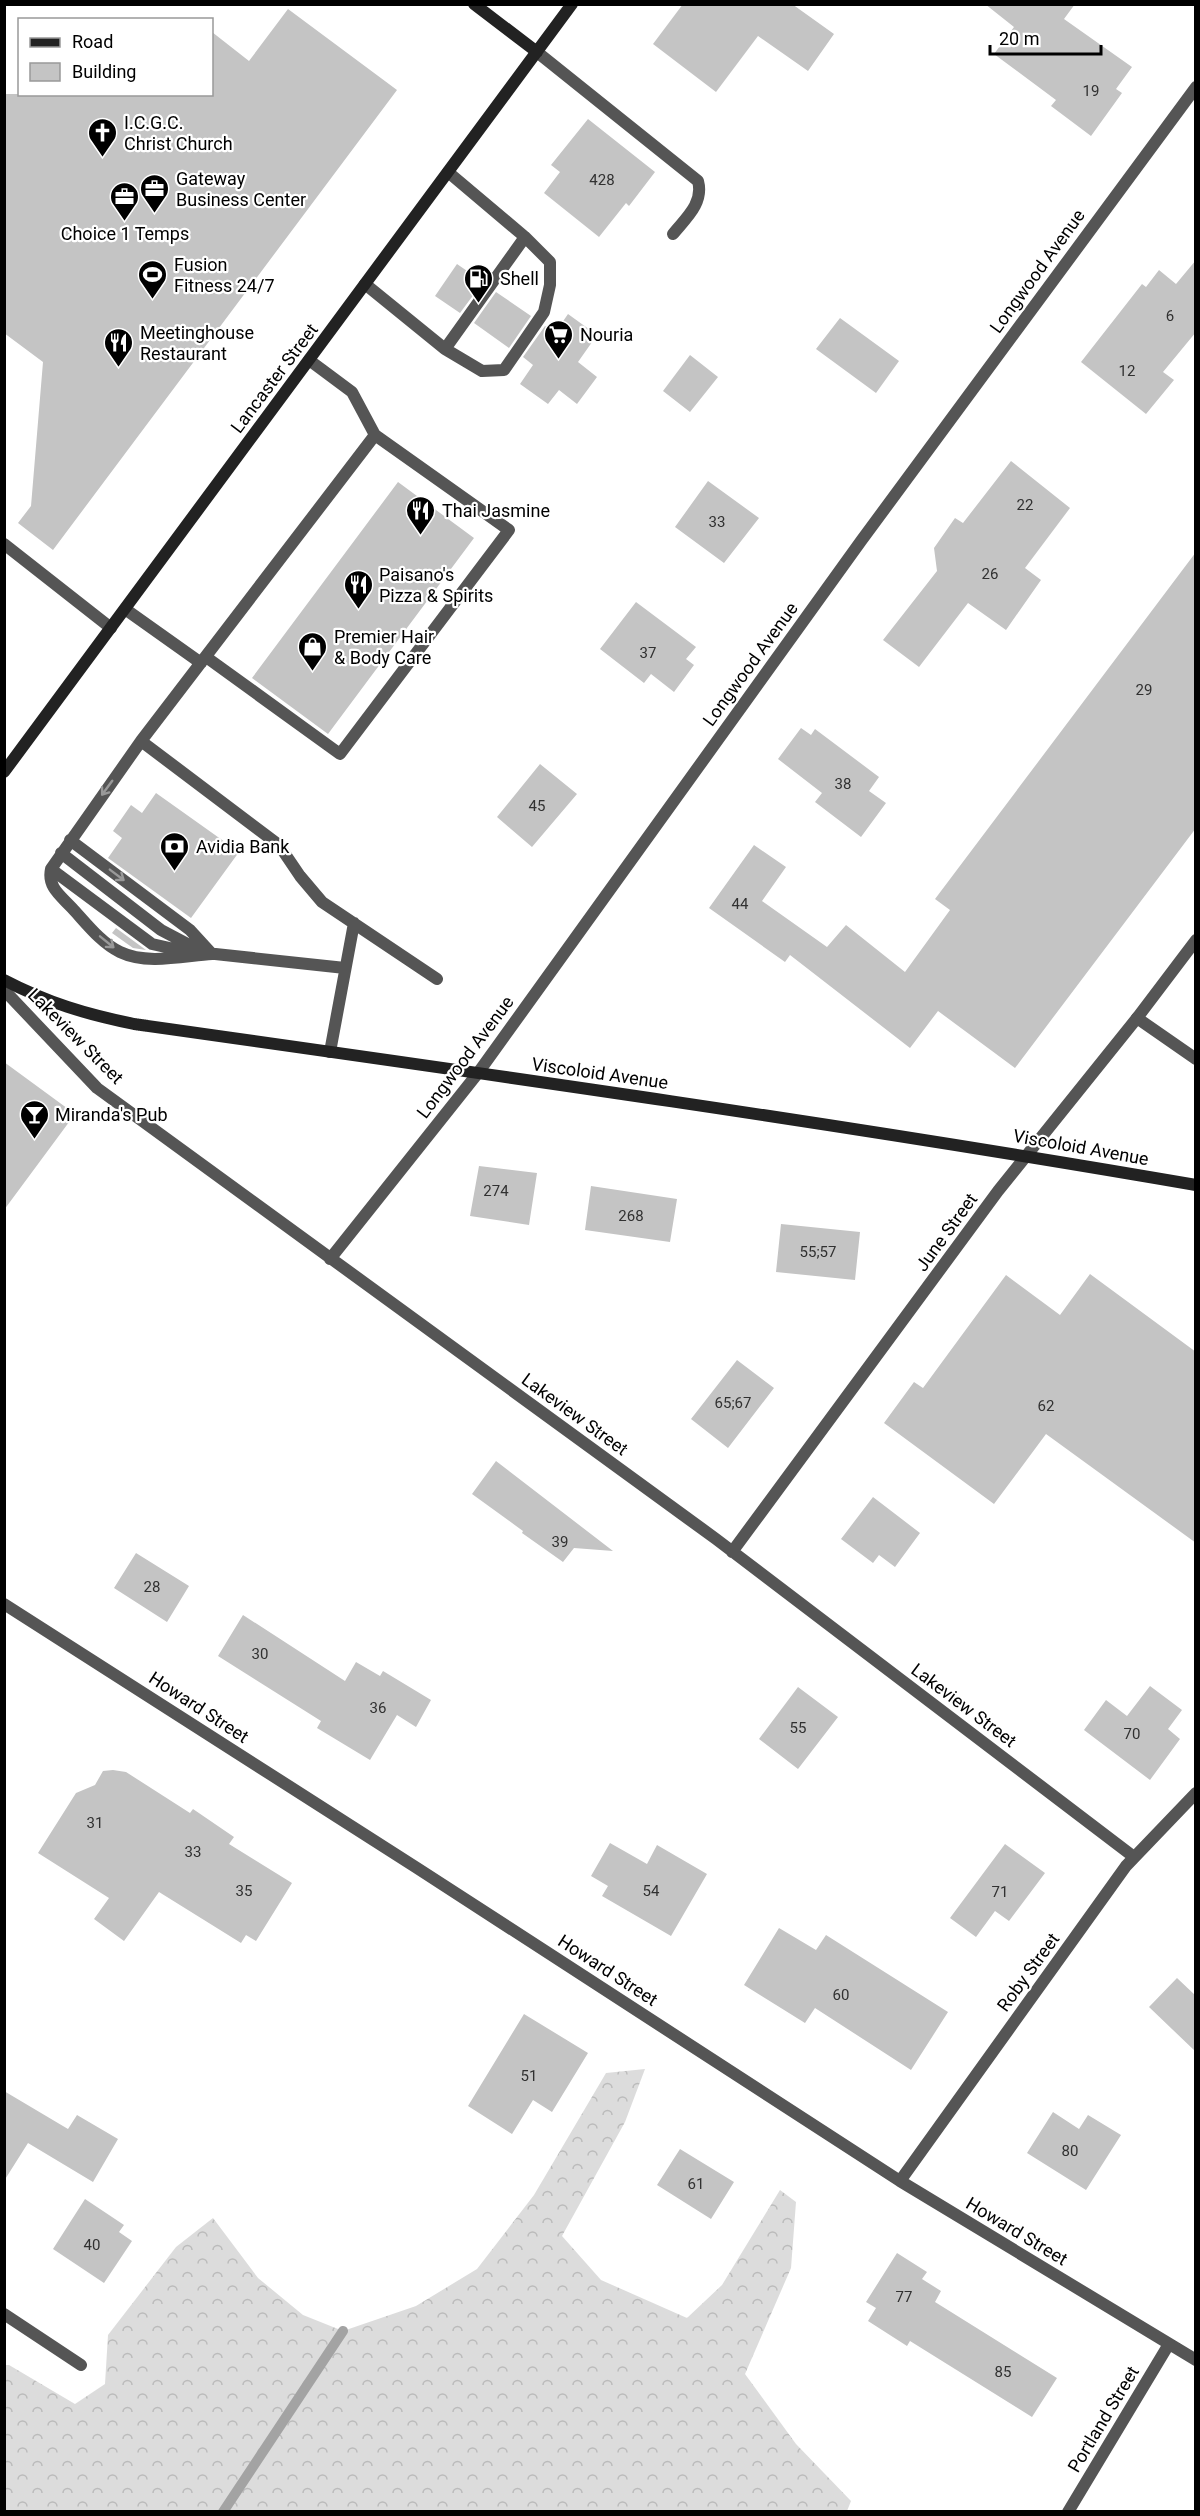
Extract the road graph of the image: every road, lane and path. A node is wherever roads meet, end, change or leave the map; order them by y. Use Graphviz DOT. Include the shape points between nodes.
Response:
graph roads {
  1 [pos="474,4"];
  2 [pos="572,4"];
  3 [pos="537,52"];
  4 [pos="1196,87"];
  5 [pos="448,172"];
  6 [pos="673,234"];
  7 [pos="525,237"];
  8 [pos="365,284"];
  9 [pos="445,349"];
  10 [pos="309,360"];
  11 [pos="375,435"];
  12 [pos="4,544"];
  13 [pos="125,609"];
  14 [pos="111,628"];
  15 [pos="203,660"];
  16 [pos="141,741"];
  17 [pos="4,772"];
  18 [pos="70,840"];
  19 [pos="61,853"];
  20 [pos="51,869"];
  21 [pos="354,923"];
  22 [pos="1196,940"];
  23 [pos="212,954"];
  24 [pos="345,968"];
  25 [pos="437,979"];
  26 [pos="4,980"];
  27 [pos="4,990"];
  28 [pos="1137,1018"];
  29 [pos="330,1052"];
  30 [pos="1196,1059"];
  31 [pos="478,1073"];
  32 [pos="1026,1156"];
  33 [pos="1196,1185"];
  34 [pos="330,1259"];
  35 [pos="732,1552"];
  36 [pos="4,1604"];
  37 [pos="1196,1793"];
  38 [pos="1134,1857"];
  39 [pos="900,2181"];
  40 [pos="4,2314"];
  41 [pos="1169,2344"];
  42 [pos="1196,2360"];
  43 [pos="81,2365"];
  44 [pos="1068,2511"];
  1 -- 3 [label="main road"];
  2 -- 3 [label="main road, Lancaster Street"];
  3 -- 5 [label="main road, Lancaster Street"];
  3 -- 6 [label="street" via="698,181 701,192 696,207"];
  4 -- 31 [label="street, Longwood Avenue" via="861,541"];
  5 -- 7 [label="street"];
  5 -- 8 [label="main road, Lancaster Street"];
  7 -- 9 [label="street"];
  7 -- 9 [label="street" via="550,262 550,285 544,312 504,370 482,371"];
  8 -- 9 [label="street"];
  8 -- 10 [label="main road, Lancaster Street"];
  10 -- 11 [label="street" via="352,392"];
  10 -- 13 [label="main road, Lancaster Street"];
  11 -- 15 [label="street"];
  11 -- 15 [label="street" via="509,530 340,754"];
  12 -- 14 [label="street"];
  13 -- 14 [label="main road, Lancaster Street"];
  13 -- 15 [label="street"];
  14 -- 17 [label="main road, Lancaster Street"];
  15 -- 16 [label="street"];
  16 -- 18 [label="street, one-way"];
  16 -- 21 [label="street" via="279,845 322,902"];
  18 -- 19 [label="street"];
  18 -- 23 [label="street, one-way" via="181,922"];
  19 -- 20 [label="street"];
  19 -- 23 [label="street" via="162,930 190,947"];
  20 -- 23 [label="street" via="152,944 173,951"];
  20 -- 23 [label="street, one-way" via="49,876 54,889 120,952 155,959"];
  21 -- 24 [label="street"];
  21 -- 25 [label="street"];
  22 -- 28 [label="street, June Street"];
  23 -- 24 [label="street"];
  24 -- 29 [label="street"];
  26 -- 29 [label="main road, Viscoloid Avenue" via="40,999 86,1014"];
  27 -- 34 [label="street, Lakeview Street" via="97,1088"];
  28 -- 30 [label="street"];
  28 -- 32 [label="street, June Street"];
  29 -- 31 [label="main road, Viscoloid Avenue"];
  31 -- 32 [label="main road, Viscoloid Avenue"];
  31 -- 34 [label="street, Longwood Avenue"];
  32 -- 33 [label="main road, Viscoloid Avenue"];
  32 -- 35 [label="street, June Street"];
  34 -- 35 [label="street, Lakeview Street"];
  35 -- 38 [label="street, Lakeview Street"];
  36 -- 39 [label="street, Howard Street"];
  37 -- 38 [label="street, Roby Street"];
  38 -- 39 [label="street, Roby Street"];
  39 -- 41 [label="street, Howard Street"];
  40 -- 43 [label="street"];
  41 -- 42 [label="street, Howard Street"];
  41 -- 44 [label="street, Portland Street"];
}
